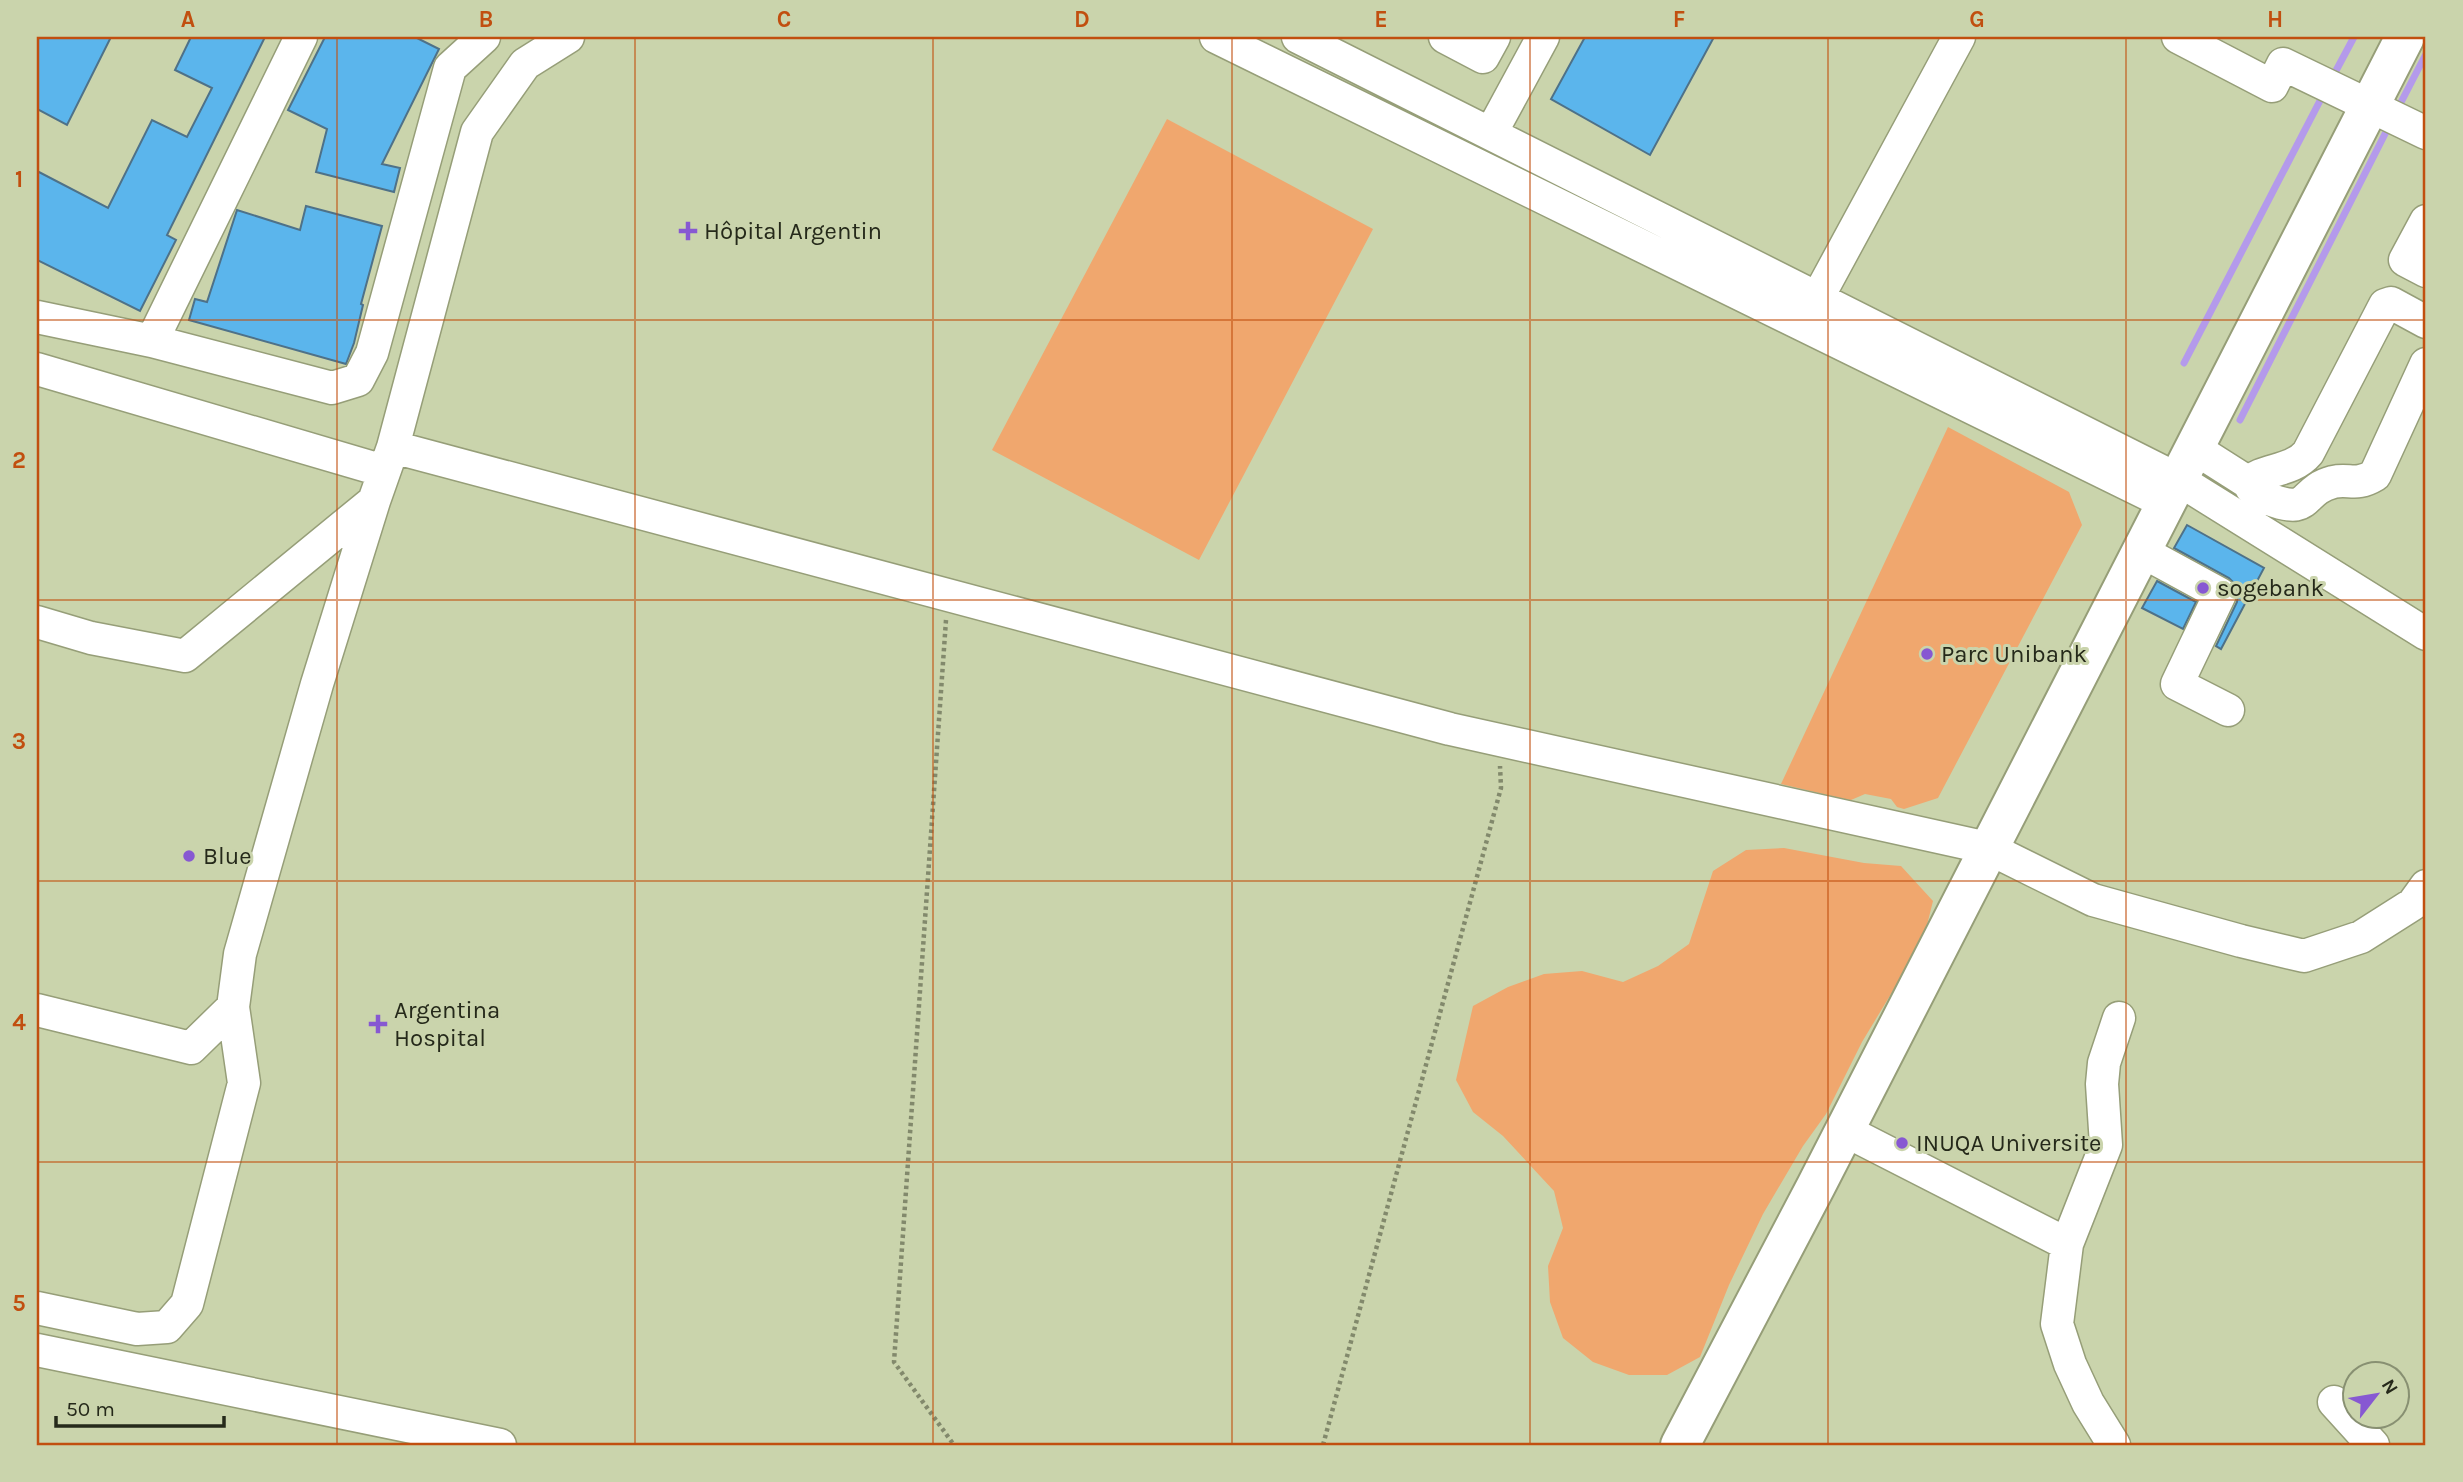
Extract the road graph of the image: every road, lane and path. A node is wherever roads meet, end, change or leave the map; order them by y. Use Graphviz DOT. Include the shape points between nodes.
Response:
graph roads {
  1 [pos="301,37"];
  2 [pos="484,37"];
  3 [pos="568,37"];
  4 [pos="1216,37"];
  5 [pos="1298,37"];
  6 [pos="1444,37"];
  7 [pos="1494,37"];
  8 [pos="1543,37"];
  9 [pos="1959,37"];
  10 [pos="2178,37"];
  11 [pos="2405,37"];
  12 [pos="2370,106"];
  13 [pos="1492,133"];
  14 [pos="2426,133"];
  15 [pos="2426,221"];
  16 [pos="2426,271"];
  17 [pos="1818,297"];
  18 [pos="37,317"];
  19 [pos="2426,322"];
  20 [pos="152,341"];
  21 [pos="2426,364"];
  22 [pos="37,369"];
  23 [pos="388,459"];
  24 [pos="2180,477"];
  25 [pos="2249,483"];
  26 [pos="374,501"];
  27 [pos="2141,551"];
  28 [pos="947,594"];
  29 [pos="37,622"];
  30 [pos="2426,634"];
  31 [pos="2228,710"];
  32 [pos="1500,740"];
  33 [pos="1988,848"];
  34 [pos="2426,886"];
  35 [pos="233,1007"];
  36 [pos="37,1010"];
  37 [pos="2119,1018"];
  38 [pos="1844,1130"];
  39 [pos="2067,1244"];
  40 [pos="37,1308"];
  41 [pos="37,1350"];
  42 [pos="2334,1402"];
  43 [pos="407,1436"];
  44 [pos="500,1445"];
  45 [pos="954,1445"];
  46 [pos="1323,1445"];
  47 [pos="1680,1445"];
  48 [pos="2114,1445"];
  49 [pos="2374,1445"];
  1 -- 20 [label="street"];
  2 -- 20 [label="street" via="450,68 372,353 358,380 332,388"];
  3 -- 23 [label="street" via="525,64 477,132"];
  4 -- 24 [label="street"];
  5 -- 13 [label="street"];
  6 -- 7 [label="street" via="1483,57"];
  8 -- 13 [label="street"];
  9 -- 17 [label="street"];
  10 -- 12 [label="street" via="2272,86 2283,64"];
  11 -- 12 [label="main road"];
  12 -- 14 [label="street"];
  12 -- 24 [label="main road"];
  13 -- 17 [label="street"];
  15 -- 16 [label="street" via="2405,260"];
  17 -- 24 [label="street"];
  18 -- 20 [label="street"];
  19 -- 25 [label="street" via="2391,303 2385,305 2308,453 2301,461"];
  21 -- 25 [label="street" via="2375,475 2355,483 2325,485 2297,506 2257,494"];
  22 -- 23 [label="street"];
  23 -- 26 [label="street"];
  23 -- 28 [label="street"];
  24 -- 25 [label="street"];
  24 -- 27 [label="main road"];
  24 -- 30 [label="street"];
  26 -- 29 [label="street" via="185,656 91,638"];
  26 -- 35 [label="street" via="240,954"];
  27 -- 31 [label="street" via="2220,594 2177,684"];
  27 -- 33 [label="main road"];
  28 -- 32 [label="street"];
  28 -- 45 [label="path" via="894,1362"];
  32 -- 33 [label="street"];
  32 -- 46 [label="path" via="1501,788"];
  33 -- 34 [label="street" via="2093,900 2304,956 2361,937 2413,904"];
  33 -- 38 [label="main road"];
  35 -- 36 [label="street" via="191,1048"];
  35 -- 40 [label="street" via="244,1083 187,1304 167,1327 137,1329"];
  37 -- 39 [label="street" via="2104,1063 2106,1146"];
  38 -- 39 [label="street"];
  38 -- 47 [label="main road"];
  39 -- 48 [label="street" via="2057,1324 2088,1404"];
  41 -- 43 [label="street"];
  42 -- 49 [label="street"];
  43 -- 44 [label="street"];
}
